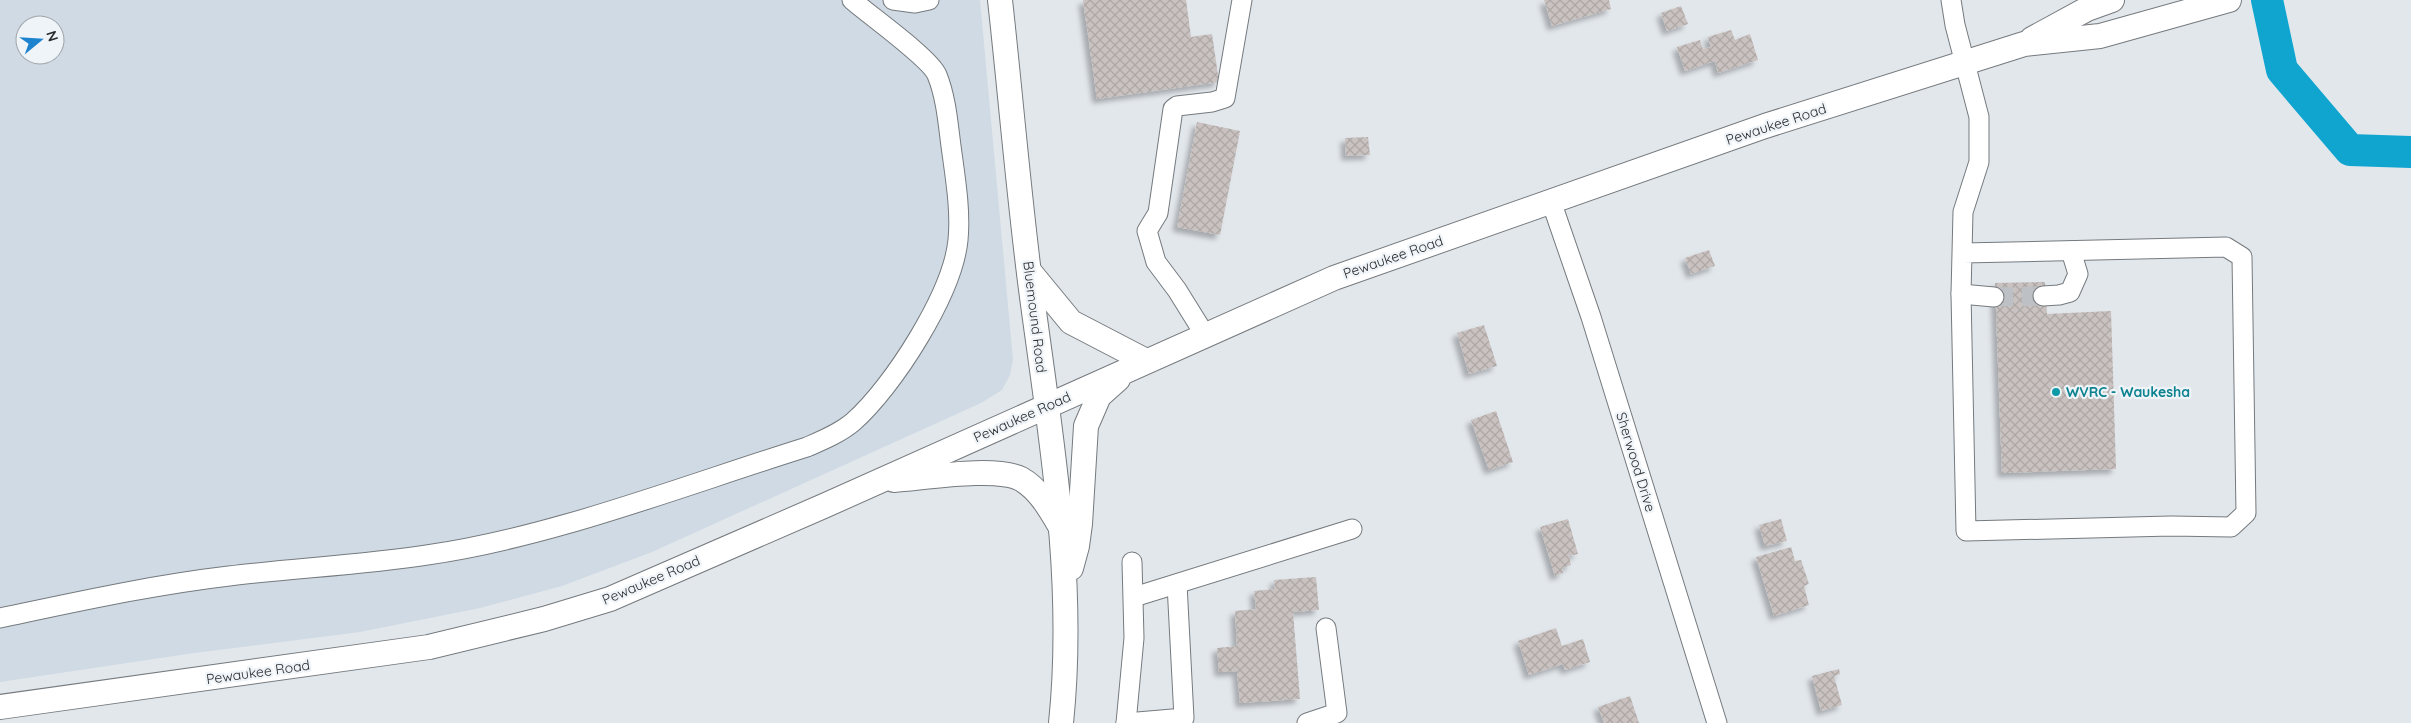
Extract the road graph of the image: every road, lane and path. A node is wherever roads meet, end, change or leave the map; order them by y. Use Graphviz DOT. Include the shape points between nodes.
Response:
graph roads {
  1 [pos="852,0"];
  2 [pos="893,0"];
  3 [pos="929,0"];
  4 [pos="1000,0"];
  5 [pos="1242,0"];
  6 [pos="1951,0"];
  7 [pos="2112,0"];
  8 [pos="2229,0"];
  9 [pos="2024,44"];
  10 [pos="1966,63"];
  11 [pos="1550,201"];
  12 [pos="2071,251"];
  13 [pos="1963,253"];
  14 [pos="1029,270"];
  15 [pos="1961,294"];
  16 [pos="2043,296"];
  17 [pos="1994,297"];
  18 [pos="1205,335"];
  19 [pos="1140,364"];
  20 [pos="1047,405"];
  21 [pos="880,481"];
  22 [pos="1061,527"];
  23 [pos="1352,529"];
  24 [pos="1132,562"];
  25 [pos="1177,584"];
  26 [pos="1065,585"];
  27 [pos="1134,597"];
  28 [pos="0,618"];
  29 [pos="1326,628"];
  30 [pos="0,707"];
  31 [pos="1061,723"];
  32 [pos="1126,723"];
  33 [pos="1309,723"];
  34 [pos="1718,723"];
  1 -- 28 [label="street" via="921,57 936,74 951,148 958,240 951,273 914,346 853,422 806,447 593,515 499,541 427,555 226,576 104,596"];
  2 -- 3 [label="street" via="915,3"];
  4 -- 14 [label="main road, Bluemound Road"];
  5 -- 18 [label="street" via="1225,98 1173,109 1158,213 1147,231 1156,262"];
  6 -- 10 [label="street"];
  7 -- 9 [label="main road, Pewaukee Road" via="2087,9"];
  8 -- 9 [label="main road, Pewaukee Road" via="2100,36"];
  9 -- 10 [label="main road, Pewaukee Road"];
  10 -- 11 [label="main road, Pewaukee Road" via="1765,126"];
  10 -- 13 [label="street" via="1979,117 1979,162 1963,212"];
  11 -- 18 [label="main road, Pewaukee Road" via="1334,278"];
  11 -- 34 [label="street, Sherwood Drive" via="1591,317"];
  12 -- 13 [label="street"];
  12 -- 15 [label="street" via="2226,247 2242,257 2246,513 2231,527 1966,531"];
  12 -- 16 [label="street" via="2078,274 2070,292"];
  13 -- 15 [label="street"];
  14 -- 19 [label="main road" via="1071,322"];
  14 -- 20 [label="main road, Bluemound Road"];
  15 -- 17 [label="street"];
  18 -- 19 [label="main road, Pewaukee Road"];
  19 -- 20 [label="main road, Pewaukee Road"];
  19 -- 26 [label="main road" via="1099,396 1086,426 1078,538"];
  20 -- 21 [label="main road, Pewaukee Road"];
  20 -- 22 [label="main road, Bluemound Road"];
  21 -- 22 [label="main road" via="985,474 1016,477 1036,490"];
  21 -- 30 [label="main road, Pewaukee Road" via="610,599 544,619 429,647"];
  22 -- 26 [label="main road, Bluemound Road"];
  23 -- 25 [label="street"];
  24 -- 27 [label="street"];
  25 -- 27 [label="street"];
  25 -- 32 [label="street" via="1184,718"];
  26 -- 31 [label="main road, Bluemound Road" via="1066,655"];
  27 -- 32 [label="street"];
  29 -- 33 [label="street" via="1337,713"];
}
